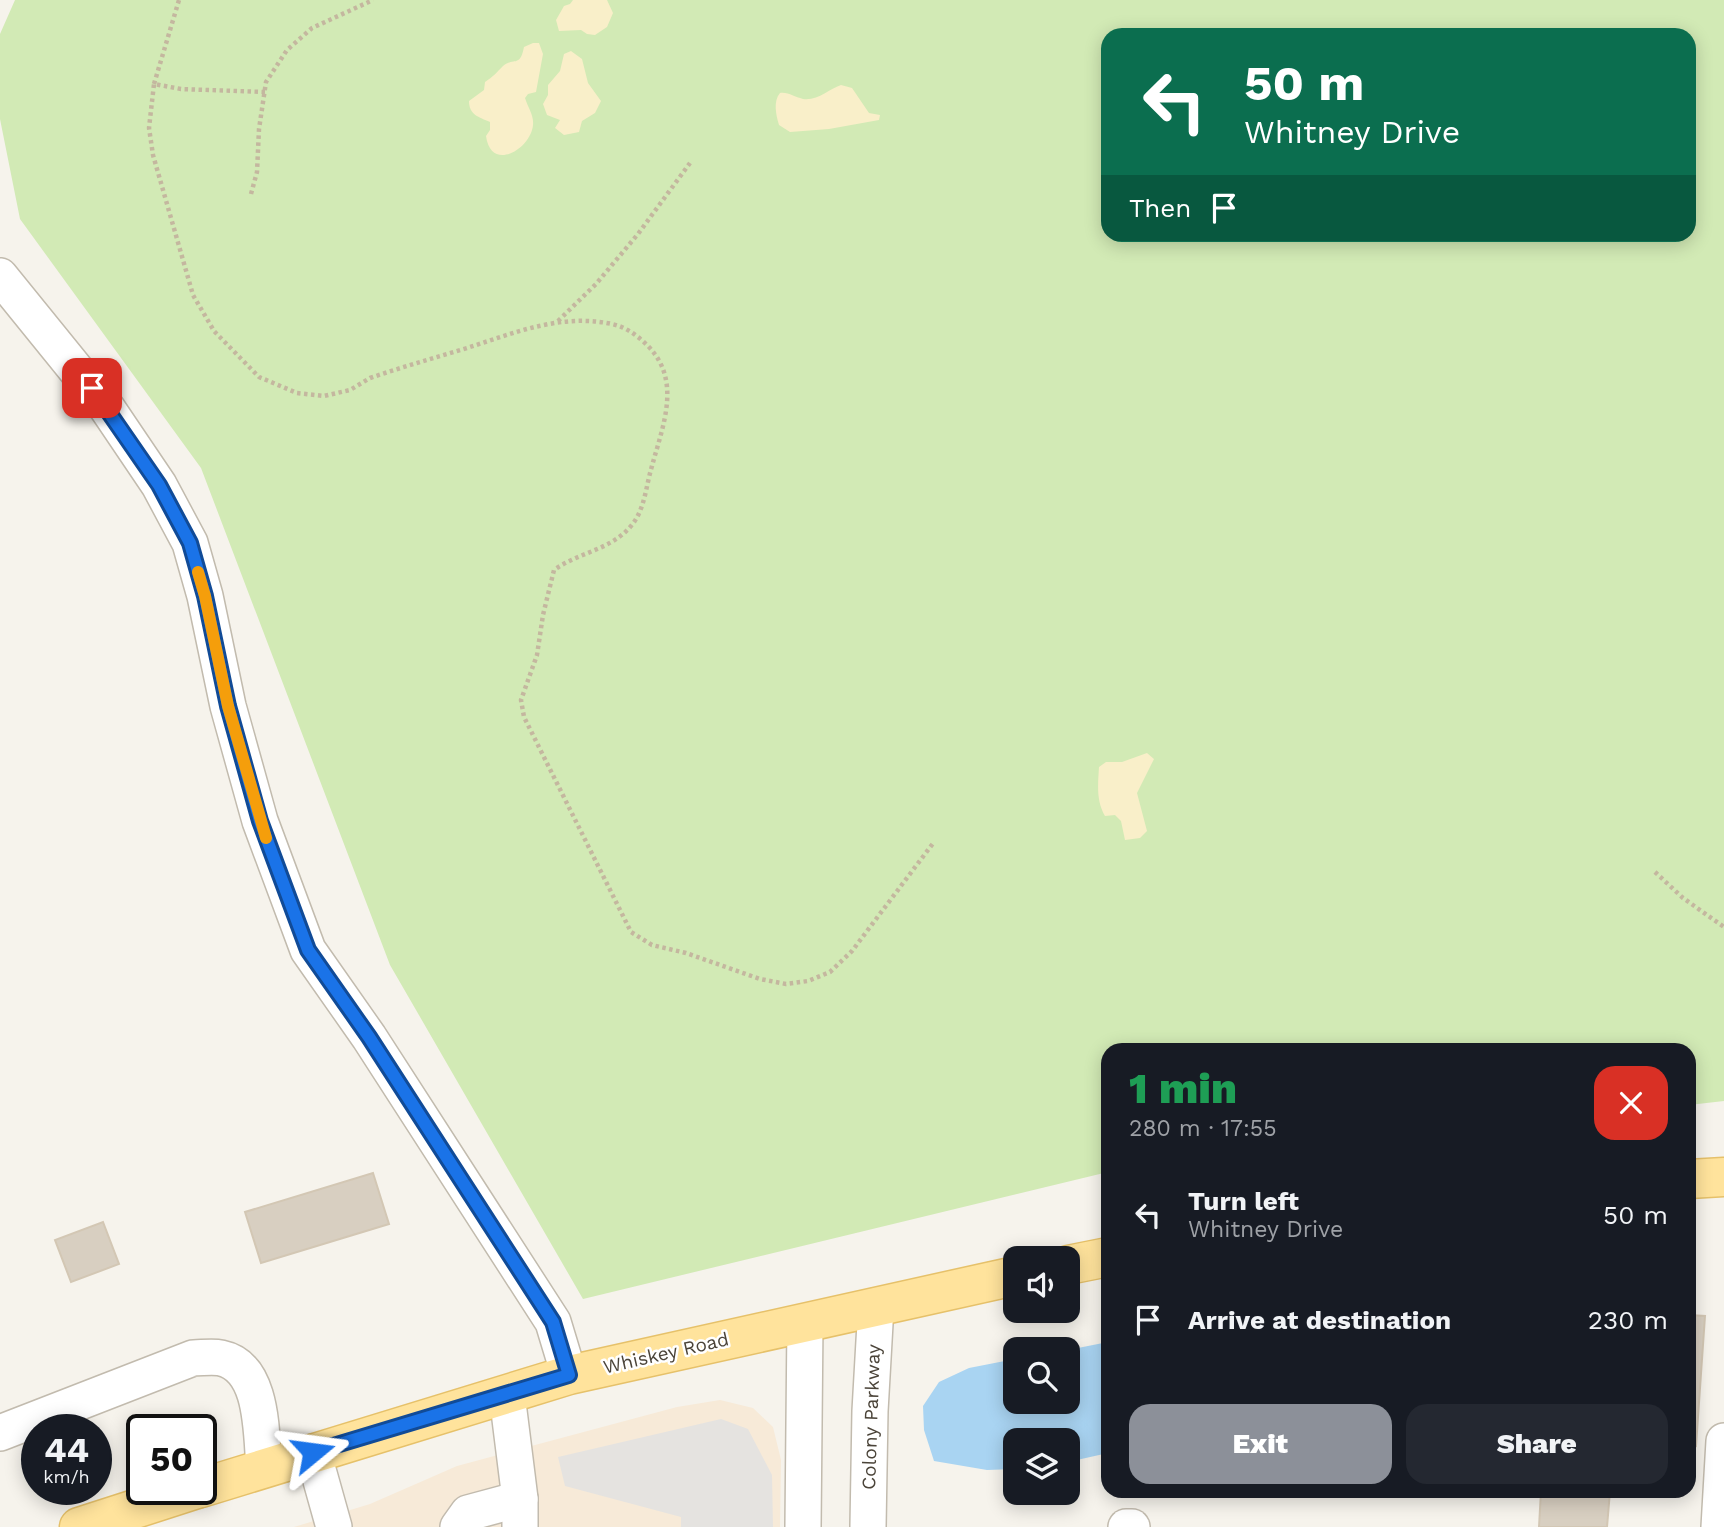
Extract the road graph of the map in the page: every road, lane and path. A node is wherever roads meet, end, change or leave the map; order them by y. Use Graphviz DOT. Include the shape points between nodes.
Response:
graph roads {
  1 [pos="179,0"];
  2 [pos="373,0"];
  3 [pos="154,84"];
  4 [pos="265,92"];
  5 [pos="690,163"];
  6 [pos="251,194"];
  7 [pos="0,276"];
  8 [pos="557,322"];
  9 [pos="934,842"];
  10 [pos="1655,872"];
  11 [pos="1724,927"];
  12 [pos="1724,1177"];
  13 [pos="1696,1179"];
  14 [pos="1101,1258"];
  15 [pos="1080,1263"];
  16 [pos="1003,1279"];
  17 [pos="876,1306"];
  18 [pos="804,1322"];
  19 [pos="569,1375"];
  20 [pos="507,1395"];
  21 [pos="0,1433"];
  22 [pos="1724,1441"];
  23 [pos="313,1452"];
  24 [pos="264,1468"];
  25 [pos="217,1483"];
  26 [pos="148,1505"];
  27 [pos="520,1513"];
  28 [pos="79,1527"];
  29 [pos="334,1527"];
  30 [pos="458,1527"];
  31 [pos="803,1527"];
  32 [pos="868,1527"];
  33 [pos="1126,1527"];
  34 [pos="1132,1527"];
  35 [pos="1719,1527"];
  1 -- 3 [label="path"];
  2 -- 4 [label="path" via="312,28 287,50 266,82"];
  3 -- 4 [label="path"];
  3 -- 8 [label="path" via="149,128 153,155 193,295 214,331 259,377 297,393 324,396 529,326"];
  4 -- 6 [label="path"];
  5 -- 8 [label="path" via="597,284"];
  7 -- 19 [label="street" via="107,408 159,485 190,543 260,821 308,950 553,1322"];
  8 -- 9 [label="path" via="614,324 638,336 660,359 668,392 665,422 634,523 619,540 554,570 537,655 521,700 524,718 631,932 652,945 760,979 786,984 808,981 830,972 852,951"];
  10 -- 11 [label="path"];
  12 -- 13 [label="main road"];
  14 -- 15 [label="main road"];
  16 -- 17 [label="main road, Whiskey Road"];
  17 -- 18 [label="main road, Whiskey Road"];
  17 -- 32 [label="street, Colony Parkway"];
  18 -- 19 [label="main road, Whiskey Road"];
  18 -- 31 [label="street"];
  19 -- 20 [label="main road, Whiskey Road"];
  20 -- 23 [label="main road, Whiskey Road"];
  20 -- 27 [label="street"];
  21 -- 24 [label="street" via="193,1358 222,1358 243,1369 258,1401"];
  22 -- 35 [label="street"];
  23 -- 24 [label="main road, Whiskey Road"];
  23 -- 29 [label="street"];
  24 -- 25 [label="main road, Whiskey Road"];
  26 -- 28 [label="main road, Whiskey Road"];
  27 -- 30 [label="street" via="468,1513"];
  33 -- 34 [label="street"];
}
